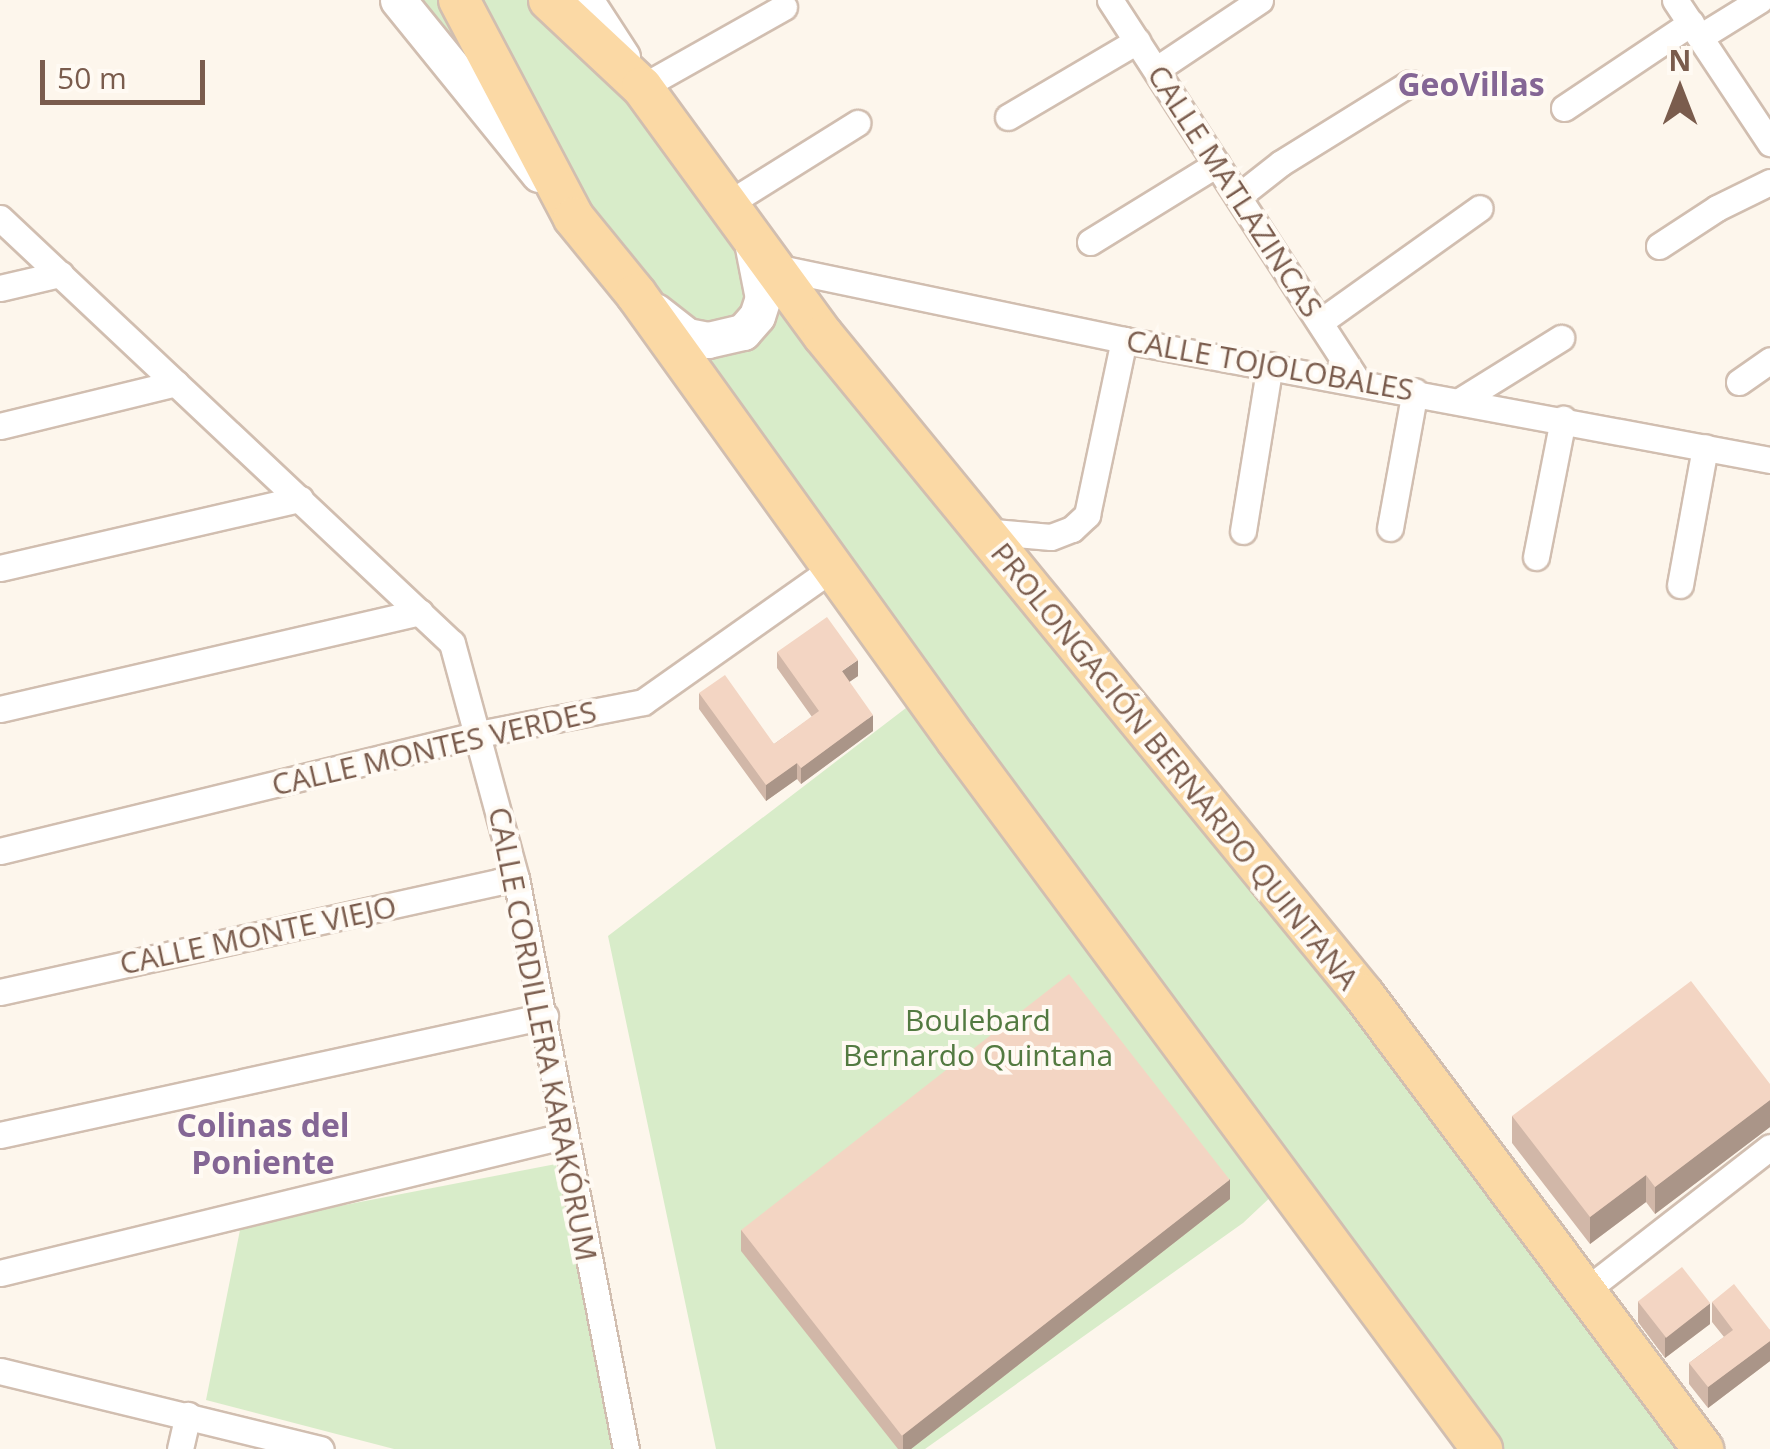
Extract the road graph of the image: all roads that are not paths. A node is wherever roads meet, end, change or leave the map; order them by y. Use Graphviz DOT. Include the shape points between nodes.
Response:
graph roads {
  1 [pos="398,0"];
  2 [pos="460,0"];
  3 [pos="549,0"];
  4 [pos="585,0"];
  5 [pos="1110,0"];
  6 [pos="1260,0"];
  7 [pos="1676,0"];
  8 [pos="1760,0"];
  9 [pos="784,7"];
  10 [pos="1696,30"];
  11 [pos="1137,40"];
  12 [pos="1157,69"];
  13 [pos="1410,83"];
  14 [pos="642,88"];
  15 [pos="1564,108"];
  16 [pos="1008,117"];
  17 [pos="857,124"];
  18 [pos="1770,143"];
  19 [pos="1218,164"];
  20 [pos="1770,182"];
  21 [pos="1239,196"];
  22 [pos="726,205"];
  23 [pos="1480,208"];
  24 [pos="0,218"];
  25 [pos="574,218"];
  26 [pos="1090,242"];
  27 [pos="1658,246"];
  28 [pos="761,254"];
  29 [pos="60,274"];
  30 [pos="0,288"];
  31 [pos="636,294"];
  32 [pos="1320,322"];
  33 [pos="1561,338"];
  34 [pos="1124,340"];
  35 [pos="1770,360"];
  36 [pos="1270,365"];
  37 [pos="1358,382"];
  38 [pos="1738,382"];
  39 [pos="176,383"];
  40 [pos="1415,390"];
  41 [pos="1461,400"];
  42 [pos="1563,419"];
  43 [pos="0,426"];
  44 [pos="1706,447"];
  45 [pos="1770,460"];
  46 [pos="300,499"];
  47 [pos="1390,528"];
  48 [pos="1243,530"];
  49 [pos="982,531"];
  50 [pos="1536,557"];
  51 [pos="0,568"];
  52 [pos="834,568"];
  53 [pos="1680,586"];
  54 [pos="420,612"];
  55 [pos="0,709"];
  56 [pos="479,734"];
  57 [pos="0,851"];
  58 [pos="516,878"];
  59 [pos="0,992"];
  60 [pos="545,1016"];
  61 [pos="0,1135"];
  62 [pos="563,1136"];
  63 [pos="1770,1147"];
  64 [pos="0,1273"];
  65 [pos="1585,1292"];
  66 [pos="0,1371"];
  67 [pos="188,1415"];
  68 [pos="180,1449"];
  69 [pos="321,1449"];
  70 [pos="626,1449"];
  71 [pos="1482,1449"];
  72 [pos="1703,1449"];
  1 -- 25 [label="street"];
  2 -- 25 [label="main road"];
  3 -- 14 [label="main road, PROLONGACIÓN BERNARDO QUINTANA"];
  4 -- 14 [label="street, PROLONGACIÓN BERNARDO QUINTANA"];
  5 -- 11 [label="street, CALLE MATLAZINCAS"];
  6 -- 12 [label="street"];
  7 -- 10 [label="street"];
  8 -- 10 [label="street"];
  9 -- 14 [label="street"];
  10 -- 15 [label="street"];
  10 -- 18 [label="street"];
  11 -- 12 [label="street, CALLE MATLAZINCAS"];
  11 -- 16 [label="street"];
  12 -- 19 [label="street, CALLE MATLAZINCAS"];
  13 -- 21 [label="street"];
  14 -- 22 [label="main road, PROLONGACIÓN BERNARDO QUINTANA"];
  17 -- 22 [label="street"];
  19 -- 21 [label="street, CALLE MATLAZINCAS"];
  19 -- 26 [label="street"];
  20 -- 27 [label="street"];
  21 -- 32 [label="street, CALLE MATLAZINCAS"];
  22 -- 28 [label="main road, PROLONGACIÓN BERNARDO QUINTANA"];
  23 -- 32 [label="street"];
  24 -- 29 [label="street, CALLE CORDILLERA KARAKÓRUM"];
  25 -- 31 [label="main road"];
  28 -- 31 [label="street" via="762,298 744,332 708,340 687,336"];
  28 -- 34 [label="street, CALLE TOJOLOBALES"];
  28 -- 49 [label="main road, PROLONGACIÓN BERNARDO QUINTANA"];
  29 -- 30 [label="street"];
  29 -- 39 [label="street, CALLE CORDILLERA KARAKÓRUM"];
  31 -- 52 [label="main road"];
  32 -- 37 [label="street, CALLE MATLAZINCAS"];
  33 -- 41 [label="street"];
  34 -- 36 [label="street, CALLE TOJOLOBALES"];
  34 -- 49 [label="street" via="1087,514 1052,537"];
  35 -- 38 [label="street"];
  36 -- 37 [label="street, CALLE TOJOLOBALES"];
  36 -- 48 [label="street"];
  37 -- 40 [label="street, CALLE TOJOLOBALES"];
  39 -- 43 [label="street"];
  39 -- 46 [label="street, CALLE CORDILLERA KARAKÓRUM"];
  40 -- 41 [label="street, CALLE TOJOLOBALES"];
  40 -- 47 [label="street"];
  41 -- 42 [label="street, CALLE TOJOLOBALES"];
  42 -- 44 [label="street, CALLE TOJOLOBALES"];
  42 -- 50 [label="street"];
  44 -- 45 [label="street, CALLE TOJOLOBALES"];
  44 -- 53 [label="street"];
  46 -- 51 [label="street"];
  46 -- 54 [label="street, CALLE CORDILLERA KARAKÓRUM"];
  49 -- 65 [label="main road, PROLONGACIÓN BERNARDO QUINTANA" via="1364,995"];
  52 -- 56 [label="street, CALLE MONTES VERDES" via="643,702"];
  52 -- 71 [label="main road"];
  54 -- 55 [label="street"];
  54 -- 56 [label="street, CALLE CORDILLERA KARAKÓRUM" via="452,643"];
  56 -- 57 [label="street, CALLE MONTES VERDES"];
  56 -- 58 [label="street, CALLE CORDILLERA KARAKÓRUM"];
  58 -- 59 [label="street, CALLE MONTE VIEJO"];
  58 -- 60 [label="street, CALLE CORDILLERA KARAKÓRUM"];
  60 -- 61 [label="street"];
  60 -- 62 [label="street, CALLE CORDILLERA KARAKÓRUM"];
  62 -- 64 [label="street"];
  62 -- 70 [label="street, CALLE CORDILLERA KARAKÓRUM"];
  63 -- 65 [label="street"];
  65 -- 72 [label="main road, PROLONGACIÓN BERNARDO QUINTANA"];
  66 -- 67 [label="street"];
  67 -- 68 [label="street"];
  67 -- 69 [label="street"];
}
